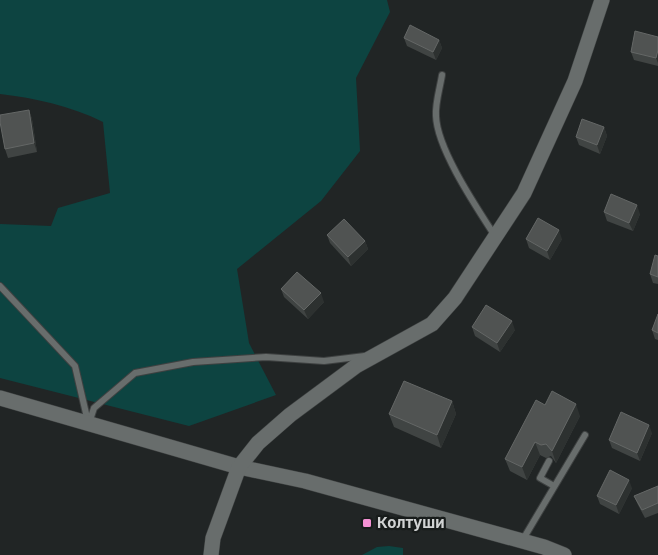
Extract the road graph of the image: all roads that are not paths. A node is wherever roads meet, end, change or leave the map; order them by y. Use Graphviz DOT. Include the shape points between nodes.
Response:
graph roads {
  1 [pos="602,0"];
  2 [pos="442,74"];
  3 [pos="496,237"];
  4 [pos="0,286"];
  5 [pos="375,355"];
  6 [pos="0,398"];
  7 [pos="88,423"];
  8 [pos="584,435"];
  9 [pos="549,461"];
  10 [pos="239,467"];
  11 [pos="554,486"];
  12 [pos="522,541"];
  13 [pos="211,555"];
  14 [pos="564,555"];
  1 -- 3 [label="main road" via="575,81 524,193"];
  2 -- 3 [label="lane" via="436,117 446,149 468,193"];
  3 -- 5 [label="main road" via="455,298 432,324"];
  4 -- 7 [label="lane" via="76,366"];
  5 -- 7 [label="lane" via="324,361 266,357 193,362 135,373 94,408"];
  5 -- 10 [label="main road" via="290,415 258,443"];
  6 -- 7 [label="main road"];
  7 -- 10 [label="main road"];
  8 -- 11 [label="lane"];
  9 -- 11 [label="lane" via="540,478"];
  10 -- 12 [label="main road"];
  10 -- 13 [label="main road" via="213,538"];
  11 -- 12 [label="lane"];
  12 -- 14 [label="main road"];
}
